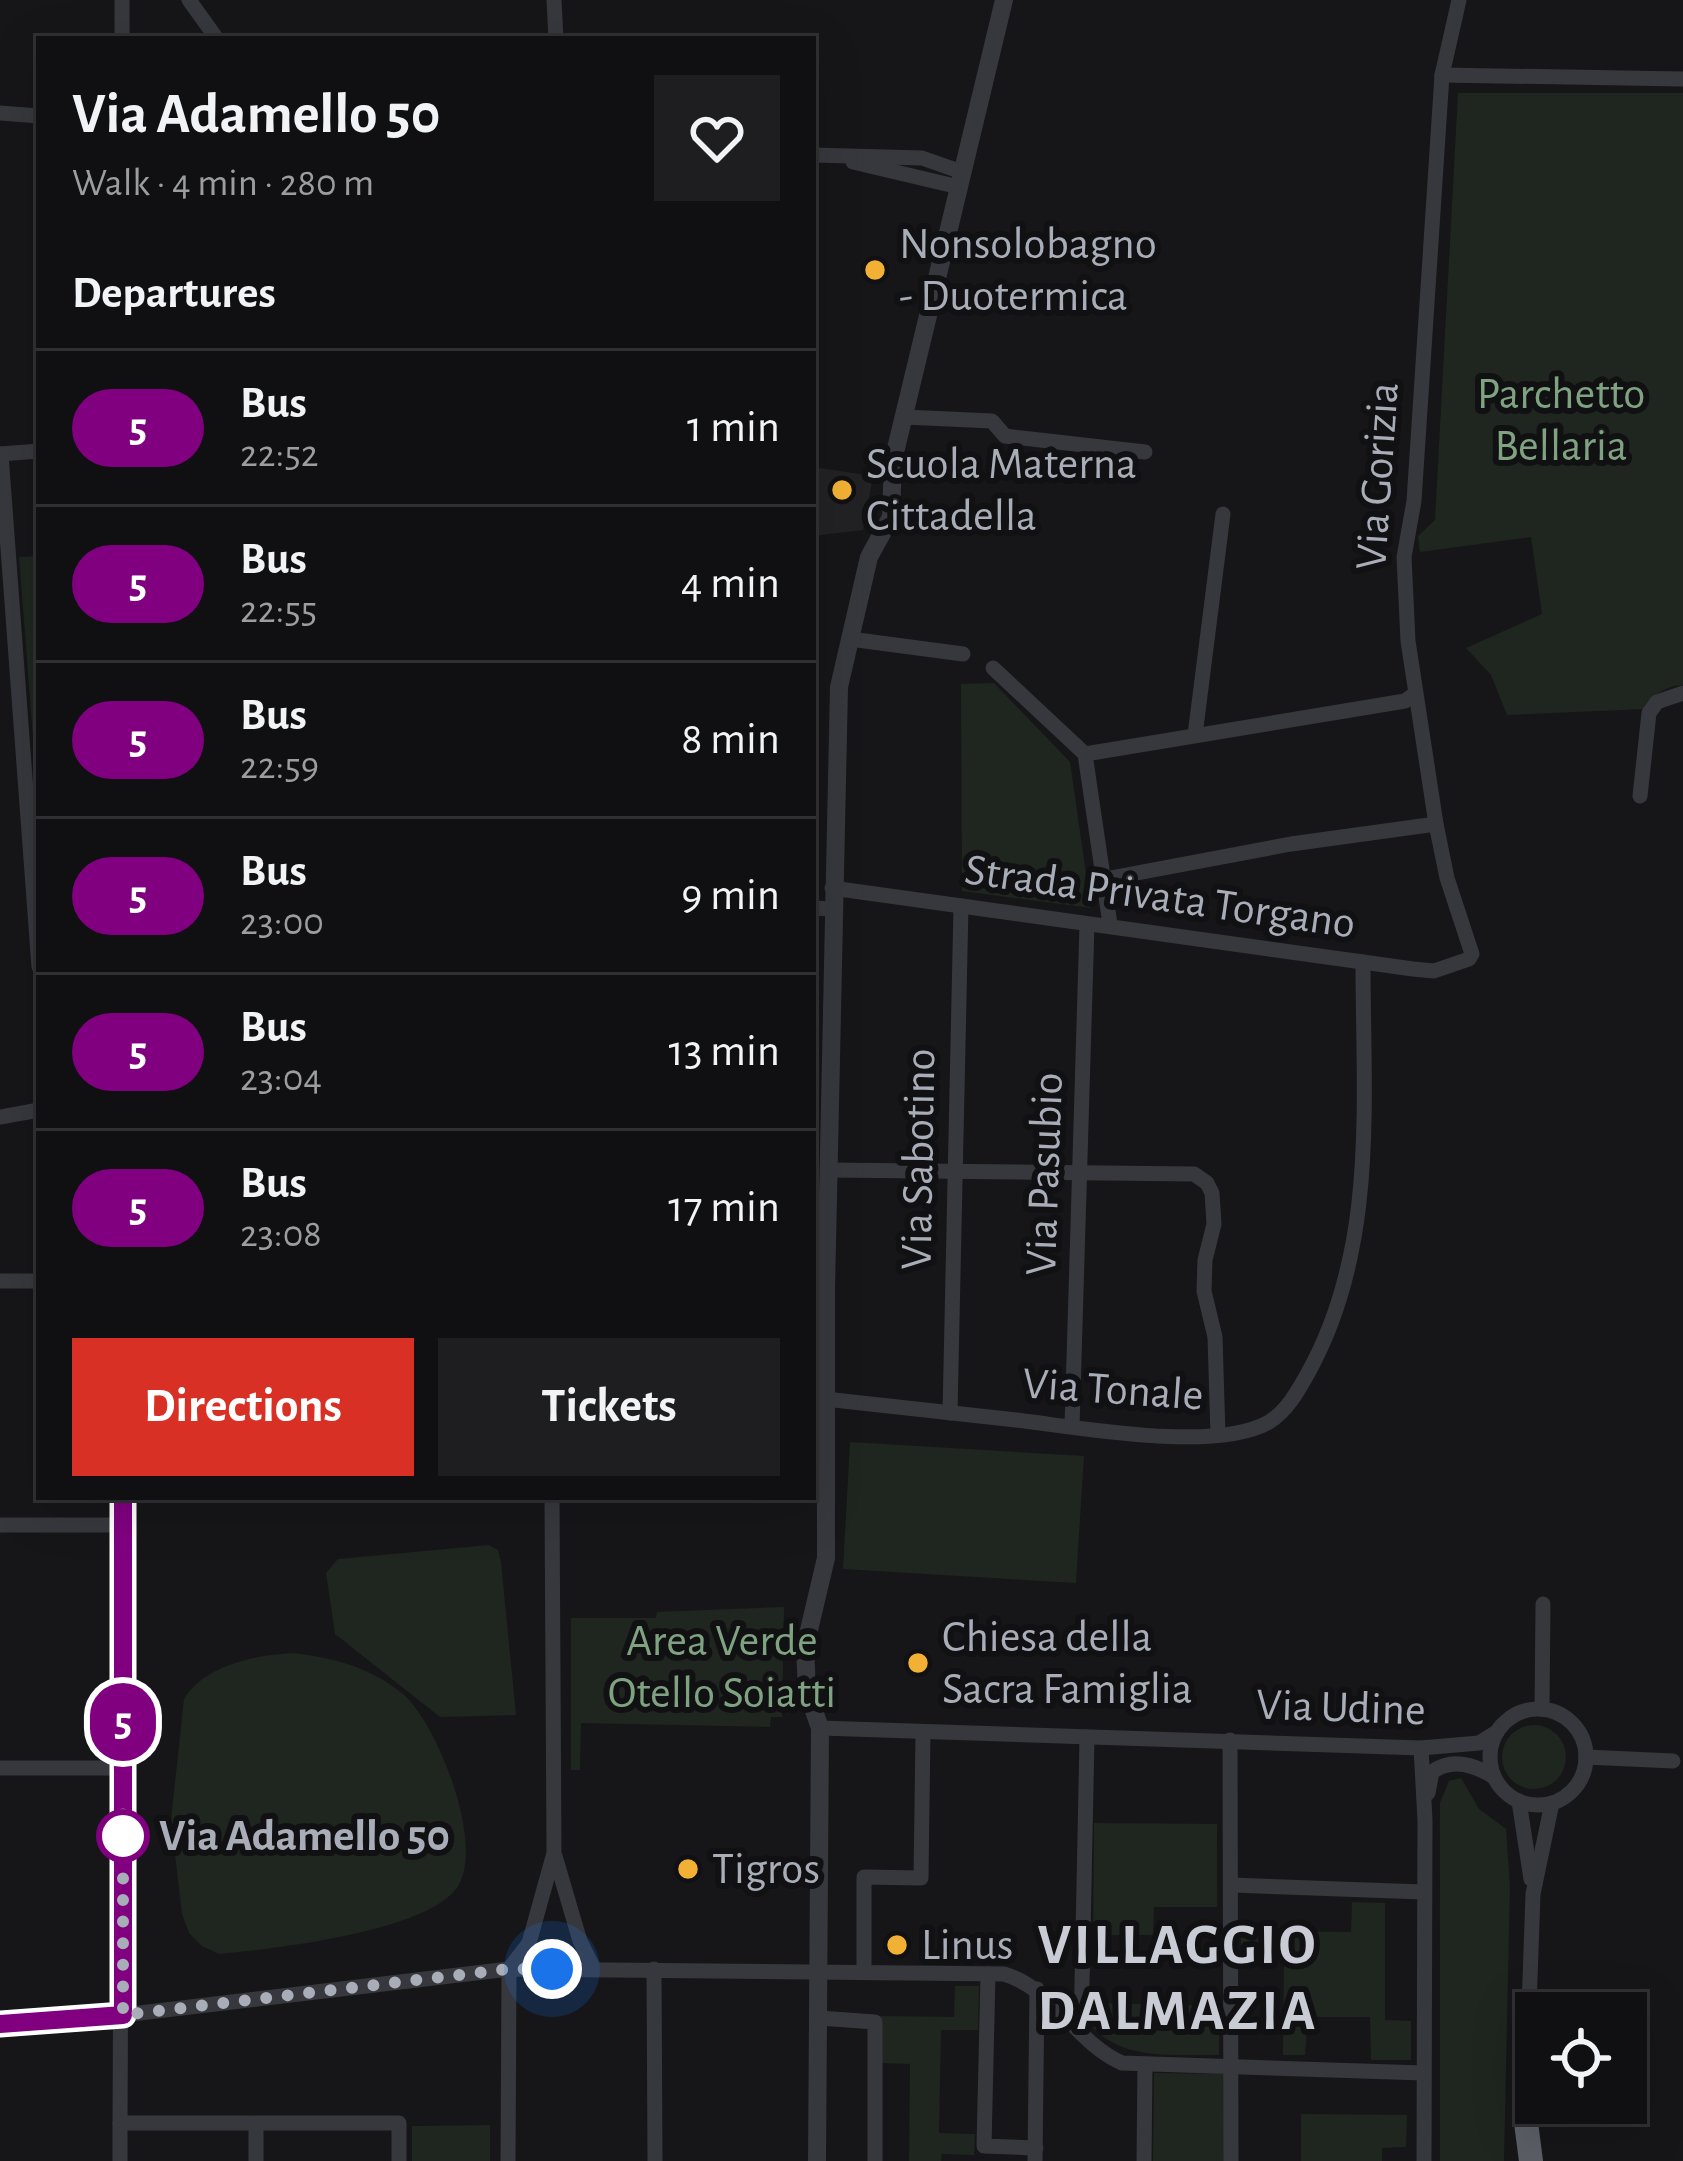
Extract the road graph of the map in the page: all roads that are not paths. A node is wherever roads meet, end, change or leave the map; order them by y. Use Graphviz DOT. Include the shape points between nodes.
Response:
graph roads {
  1 [pos="122,0"];
  2 [pos="189,0"];
  3 [pos="554,0"];
  4 [pos="1004,0"];
  5 [pos="1460,0"];
  6 [pos="122,36"];
  7 [pos="216,36"];
  8 [pos="556,36"];
  9 [pos="1442,75"];
  10 [pos="1683,79"];
  11 [pos="0,113"];
  12 [pos="36,116"];
  13 [pos="820,155"];
  14 [pos="960,180"];
  15 [pos="904,417"];
  16 [pos="36,451"];
  17 [pos="1144,452"];
  18 [pos="1,454"];
  19 [pos="1223,514"];
  20 [pos="850,639"];
  21 [pos="963,654"];
  22 [pos="993,668"];
  23 [pos="1683,693"];
  24 [pos="1415,694"];
  25 [pos="1196,735"];
  26 [pos="1085,754"];
  27 [pos="1640,796"];
  28 [pos="1436,824"];
  29 [pos="1105,879"];
  30 [pos="832,888"];
  31 [pos="961,906"];
  32 [pos="823,909"];
  33 [pos="1087,924"];
  34 [pos="1110,924"];
  35 [pos="36,926"];
  36 [pos="1472,954"];
  37 [pos="1363,962"];
  38 [pos="36,1111"];
  39 [pos="0,1117"];
  40 [pos="828,1170"];
  41 [pos="955,1171"];
  42 [pos="1082,1173"];
  43 [pos="0,1281"];
  44 [pos="36,1282"];
  45 [pos="820,1401"];
  46 [pos="950,1413"];
  47 [pos="1072,1426"];
  48 [pos="1218,1435"];
  49 [pos="123,1500"];
  50 [pos="552,1500"];
  51 [pos="0,1525"];
  52 [pos="123,1525"];
  53 [pos="1543,1604"];
  54 [pos="1542,1709"];
  55 [pos="820,1728"];
  56 [pos="923,1732"];
  57 [pos="1497,1732"];
  58 [pos="1087,1736"];
  59 [pos="1231,1740"];
  60 [pos="1421,1748"];
  61 [pos="1586,1757"];
  62 [pos="1673,1761"];
  63 [pos="0,1768"];
  64 [pos="123,1768"];
  65 [pos="1494,1777"];
  66 [pos="1519,1801"];
  67 [pos="1552,1803"];
  68 [pos="1425,1820"];
  69 [pos="554,1853"];
  70 [pos="1232,1885"];
  71 [pos="1423,1892"];
  72 [pos="1533,1894"];
  73 [pos="509,1969"];
  74 [pos="594,1969"];
  75 [pos="654,1969"];
  76 [pos="820,1970"];
  77 [pos="864,1971"];
  78 [pos="988,1974"];
  79 [pos="1036,1989"];
  80 [pos="1530,1992"];
  81 [pos="123,2015"];
  82 [pos="819,2018"];
  83 [pos="0,2024"];
  84 [pos="1082,2032"];
  85 [pos="1144,2066"];
  86 [pos="1233,2069"];
  87 [pos="1423,2073"];
  88 [pos="120,2123"];
  89 [pos="256,2124"];
  90 [pos="1526,2124"];
  91 [pos="1036,2154"];
  92 [pos="120,2161"];
  93 [pos="256,2161"];
  94 [pos="400,2161"];
  95 [pos="508,2161"];
  96 [pos="655,2161"];
  97 [pos="817,2161"];
  98 [pos="875,2161"];
  99 [pos="1144,2161"];
  100 [pos="1231,2161"];
  101 [pos="1424,2161"];
  102 [pos="1527,2161"];
  1 -- 6 [label="street"];
  2 -- 7 [label="street"];
  3 -- 8 [label="street"];
  4 -- 14 [label="street"];
  5 -- 9 [label="street, Via Gorizia"];
  9 -- 10 [label="street"];
  9 -- 24 [label="street, Via Gorizia" via="1404,557"];
  11 -- 12 [label="street"];
  13 -- 14 [label="street"];
  14 -- 15 [label="street"];
  15 -- 17 [label="street" via="992,421 1005,436"];
  15 -- 20 [label="street" via="891,517 869,557"];
  16 -- 18 [label="street"];
  18 -- 35 [label="street"];
  19 -- 25 [label="street"];
  20 -- 21 [label="street"];
  20 -- 30 [label="street" via="839,687"];
  22 -- 26 [label="street"];
  23 -- 27 [label="street" via="1649,713"];
  24 -- 25 [label="street"];
  24 -- 28 [label="street, Via Gorizia"];
  25 -- 26 [label="street"];
  26 -- 29 [label="street"];
  28 -- 29 [label="street"];
  28 -- 36 [label="street, Via Gorizia"];
  29 -- 34 [label="street"];
  30 -- 31 [label="street, Strada Privata Torgano"];
  30 -- 32 [label="street"];
  31 -- 33 [label="street, Strada Privata Torgano"];
  31 -- 41 [label="street, Via Sabotino"];
  32 -- 40 [label="street"];
  33 -- 34 [label="street, Strada Privata Torgano"];
  33 -- 42 [label="street, Via Pasubio"];
  34 -- 37 [label="street, Strada Privata Torgano"];
  36 -- 37 [label="street, Strada Privata Torgano" via="1434,970"];
  37 -- 48 [label="street, Via Tonale" via="1362,1186 1341,1298 1287,1406 1269,1422"];
  38 -- 39 [label="street"];
  40 -- 41 [label="street"];
  40 -- 45 [label="street"];
  41 -- 42 [label="street"];
  41 -- 46 [label="street, Via Sabotino"];
  42 -- 47 [label="street, Via Pasubio"];
  42 -- 48 [label="street" via="1194,1174 1207,1183 1214,1225 1204,1291 1215,1336"];
  43 -- 44 [label="street"];
  45 -- 46 [label="street, Via Tonale"];
  45 -- 55 [label="street" via="826,1558 805,1647 807,1691"];
  46 -- 47 [label="street, Via Tonale"];
  47 -- 48 [label="street, Via Tonale"];
  49 -- 52 [label="street"];
  50 -- 69 [label="street"];
  51 -- 52 [label="street"];
  52 -- 64 [label="street"];
  53 -- 54 [label="street"];
  54 -- 57 [label="street" via="1516,1714"];
  54 -- 61 [label="street" via="1578,1730"];
  55 -- 56 [label="street, Via Udine"];
  55 -- 76 [label="street"];
  56 -- 58 [label="street, Via Udine"];
  56 -- 77 [label="street" via="921,1878 865,1877"];
  57 -- 60 [label="street, Via Udine" via="1479,1743"];
  57 -- 65 [label="street"];
  58 -- 59 [label="street, Via Udine"];
  58 -- 84 [label="street"];
  59 -- 60 [label="street, Via Udine"];
  59 -- 70 [label="street"];
  60 -- 68 [label="street"];
  61 -- 62 [label="street"];
  61 -- 67 [label="street" via="1577,1786"];
  63 -- 64 [label="street"];
  64 -- 81 [label="street"];
  65 -- 66 [label="street"];
  65 -- 68 [label="street" via="1478,1767 1438,1767"];
  66 -- 67 [label="street"];
  66 -- 72 [label="street"];
  67 -- 72 [label="street"];
  68 -- 71 [label="street"];
  69 -- 73 [label="street" via="529,1943"];
  69 -- 74 [label="street"];
  70 -- 71 [label="street"];
  70 -- 86 [label="street"];
  71 -- 87 [label="street"];
  72 -- 80 [label="street"];
  73 -- 74 [label="street"];
  73 -- 81 [label="street"];
  73 -- 95 [label="street"];
  74 -- 75 [label="street"];
  75 -- 76 [label="street"];
  75 -- 96 [label="street"];
  76 -- 77 [label="street"];
  76 -- 82 [label="street"];
  77 -- 78 [label="street"];
  78 -- 79 [label="street"];
  78 -- 91 [label="street" via="984,2146"];
  79 -- 84 [label="street"];
  79 -- 91 [label="street"];
  81 -- 83 [label="street"];
  81 -- 88 [label="street"];
  82 -- 97 [label="street"];
  82 -- 98 [label="street" via="875,2022"];
  84 -- 85 [label="street" via="1100,2053"];
  85 -- 86 [label="street"];
  85 -- 99 [label="street"];
  86 -- 87 [label="street"];
  86 -- 100 [label="street"];
  87 -- 101 [label="street"];
  88 -- 89 [label="street"];
  88 -- 92 [label="street"];
  89 -- 93 [label="street"];
  89 -- 94 [label="street" via="399,2123"];
  90 -- 102 [label="highway"];
}
